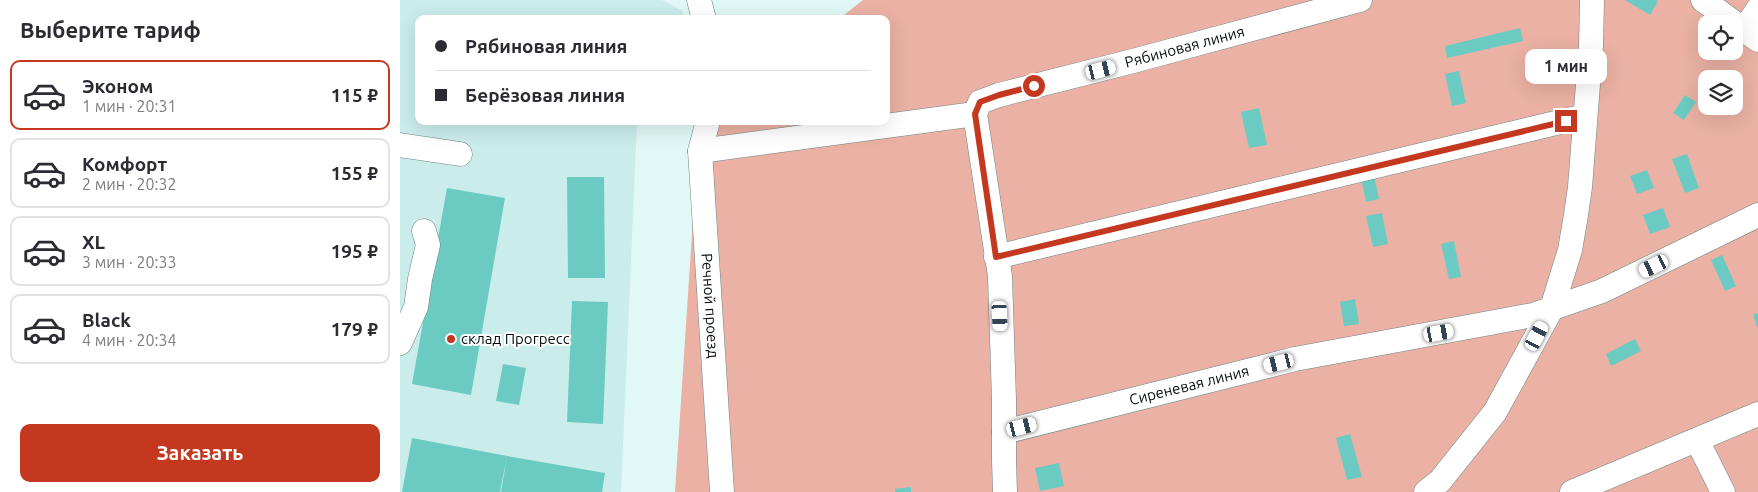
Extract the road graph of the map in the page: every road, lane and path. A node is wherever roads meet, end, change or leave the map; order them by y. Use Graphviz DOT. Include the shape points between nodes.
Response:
graph roads {
  1 [pos="699,0"];
  2 [pos="1360,0"];
  3 [pos="1592,0"];
  4 [pos="1703,0"];
  5 [pos="1758,9"];
  6 [pos="703,15"];
  7 [pos="1751,35"];
  8 [pos="977,108"];
  9 [pos="1585,116"];
  10 [pos="890,122"];
  11 [pos="707,125"];
  12 [pos="867,125"];
  13 [pos="400,144"];
  14 [pos="700,151"];
  15 [pos="460,154"];
  16 [pos="1758,215"];
  17 [pos="424,231"];
  18 [pos="996,257"];
  19 [pos="1552,308"];
  20 [pos="400,343"];
  21 [pos="1758,414"];
  22 [pos="1004,432"];
  23 [pos="1697,440"];
  24 [pos="1441,488"];
  25 [pos="722,492"];
  26 [pos="1005,492"];
  27 [pos="1572,492"];
  28 [pos="1723,492"];
  1 -- 6 [label="street"];
  2 -- 8 [label="street, Рябиновая линия" via="999,95"];
  3 -- 9 [label="street"];
  4 -- 7 [label="street"];
  5 -- 7 [label="street"];
  8 -- 10 [label="street, Рябиновая линия"];
  8 -- 18 [label="street"];
  9 -- 18 [label="street"];
  9 -- 19 [label="street" via="1570,250"];
  11 -- 14 [label="street, Речной проезд"];
  12 -- 14 [label="street, Рябиновая линия"];
  13 -- 15 [label="street"];
  14 -- 25 [label="street, Речной проезд"];
  16 -- 19 [label="street, Сиреневая линия" via="1602,291"];
  17 -- 20 [label="street" via="428,245 416,307"];
  18 -- 22 [label="street" via="1000,276"];
  19 -- 22 [label="street, Сиреневая линия" via="1512,320 1295,359"];
  19 -- 24 [label="street" via="1495,412"];
  21 -- 23 [label="street"];
  22 -- 26 [label="street"];
  23 -- 27 [label="street"];
  23 -- 28 [label="street"];
}
